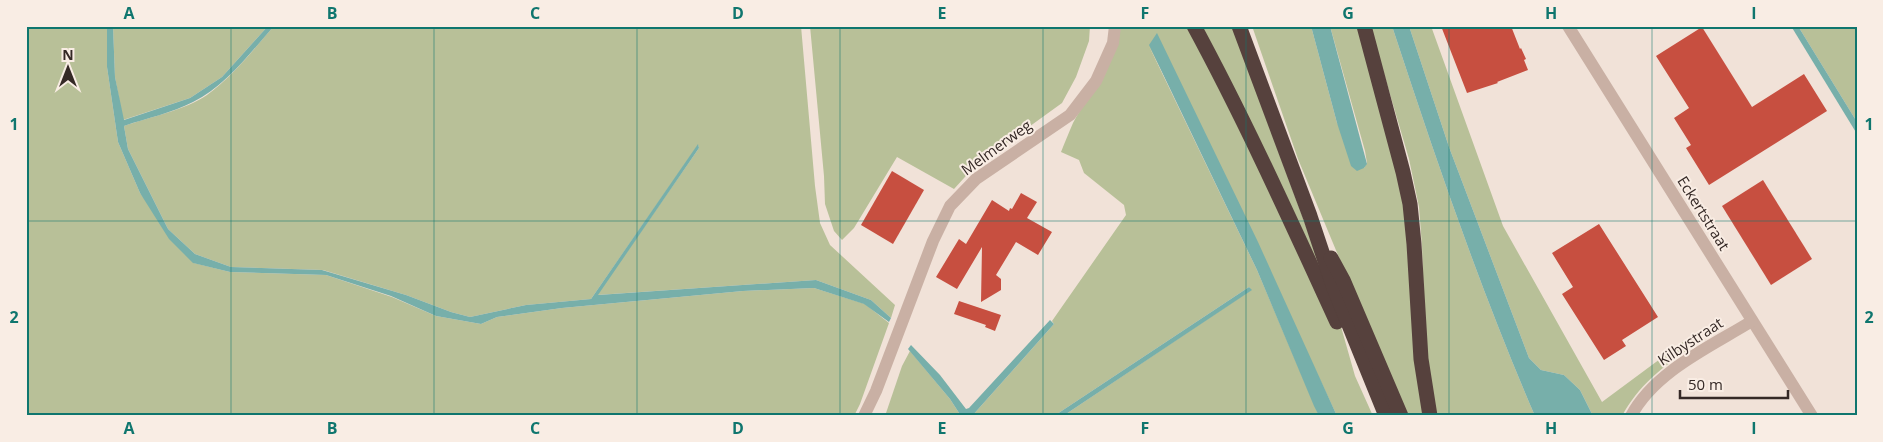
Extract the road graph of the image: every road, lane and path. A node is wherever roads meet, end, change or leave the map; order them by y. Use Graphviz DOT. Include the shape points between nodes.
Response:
graph roads {
  1 [pos="1114,26"];
  2 [pos="1194,26"];
  3 [pos="1240,26"];
  4 [pos="1364,26"];
  5 [pos="1568,26"];
  6 [pos="1310,216"];
  7 [pos="1752,321"];
  8 [pos="1373,385"];
  9 [pos="864,416"];
  10 [pos="1386,416"];
  11 [pos="1401,416"];
  12 [pos="1430,416"];
  13 [pos="1631,416"];
  14 [pos="1812,416"];
  1 -- 9 [label="street, Melmerweg" via="1113,43 1096,81 1070,115 976,179 950,206"];
  2 -- 8 [label="highway" via="1255,144 1358,370"];
  3 -- 6 [label="highway"];
  4 -- 12 [label="highway" via="1410,204 1421,359"];
  5 -- 7 [label="street, Eckertstraat"];
  6 -- 8 [label="highway" via="1334,288"];
  6 -- 11 [label="highway" via="1343,280"];
  7 -- 13 [label="street, Kilbystraat" via="1666,374 1638,402"];
  7 -- 14 [label="street, Eckertstraat"];
  8 -- 10 [label="highway"];
}
